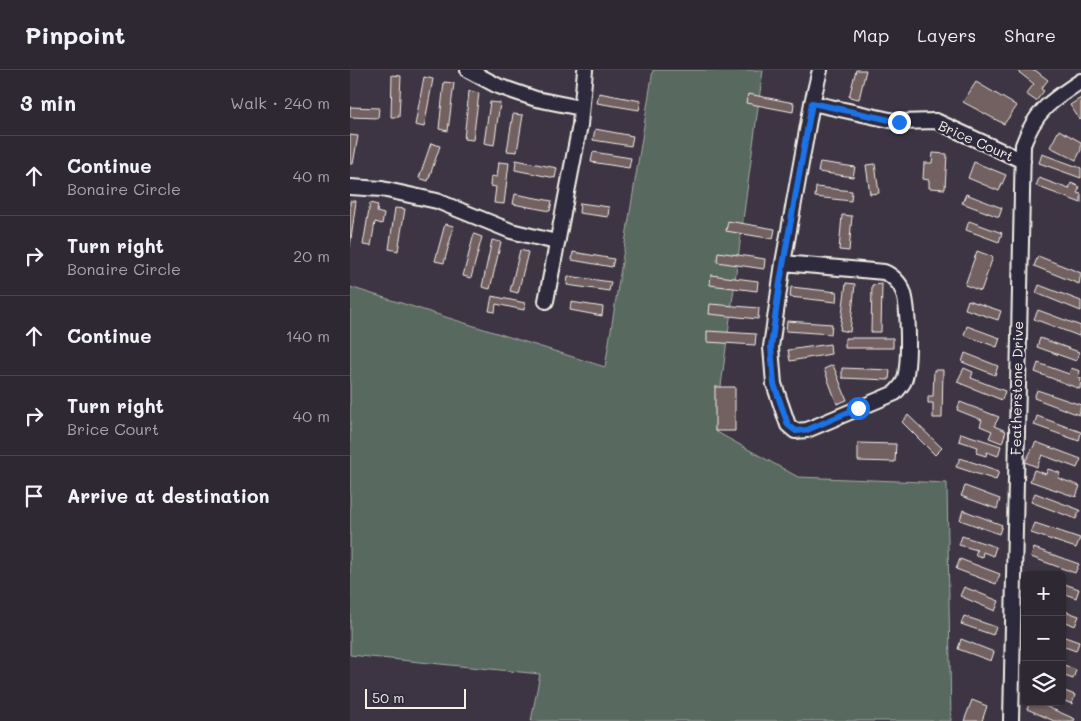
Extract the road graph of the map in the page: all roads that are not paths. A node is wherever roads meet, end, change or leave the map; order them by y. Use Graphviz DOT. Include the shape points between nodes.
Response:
graph roads {
  1 [pos="468,70"];
  2 [pos="585,70"];
  3 [pos="820,70"];
  4 [pos="1081,81"];
  5 [pos="812,103"];
  6 [pos="581,108"];
  7 [pos="1023,161"];
  8 [pos="350,187"];
  9 [pos="556,242"];
  10 [pos="783,263"];
  11 [pos="546,301"];
  12 [pos="1011,721"];
  1 -- 6 [label="street" via="498,86 536,99"];
  2 -- 6 [label="street"];
  3 -- 5 [label="street"];
  4 -- 7 [label="street, Featherstone Drive" via="1040,111 1028,129"];
  5 -- 7 [label="street, Brice Court" via="899,122 936,121"];
  5 -- 10 [label="street"];
  6 -- 9 [label="street"];
  7 -- 12 [label="street, Featherstone Drive"];
  8 -- 9 [label="street" via="382,189 437,201 511,231"];
  9 -- 11 [label="street"];
  10 -- 10 [label="street" via="891,275 903,291 908,314 906,373 895,393 807,430 796,431 788,425 774,384 771,347"];
}
